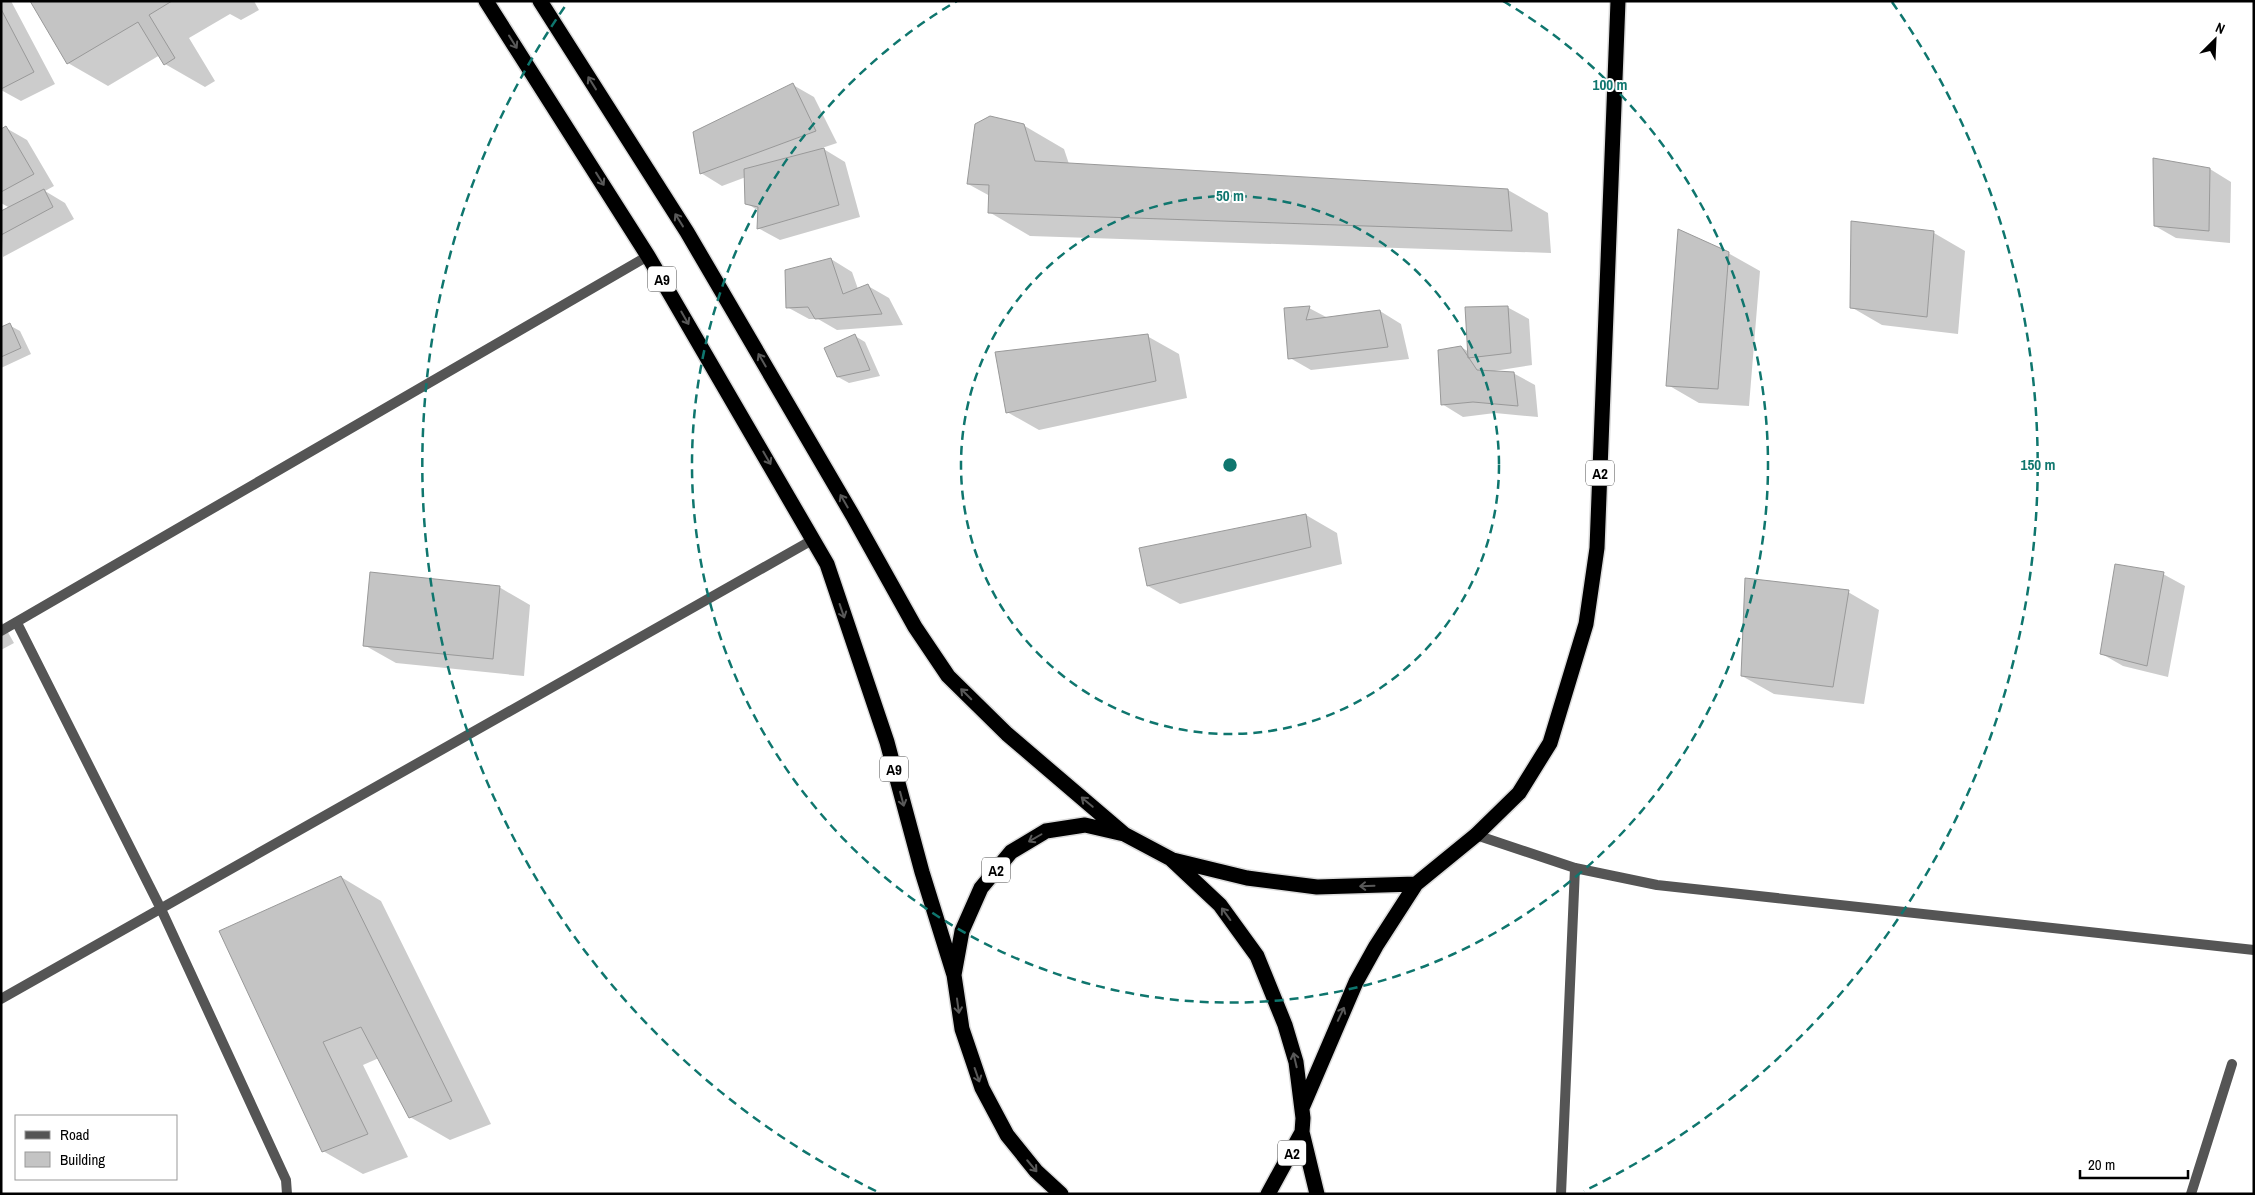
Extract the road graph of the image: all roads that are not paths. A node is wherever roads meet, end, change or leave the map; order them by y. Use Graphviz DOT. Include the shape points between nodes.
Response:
graph roads {
  1 [pos="486,1"];
  2 [pos="540,1"];
  3 [pos="1618,1"];
  4 [pos="648,256"];
  5 [pos="814,539"];
  6 [pos="17,623"];
  7 [pos="1,632"];
  8 [pos="1124,834"];
  9 [pos="1476,835"];
  10 [pos="1171,859"];
  11 [pos="1575,868"];
  12 [pos="1416,884"];
  13 [pos="161,910"];
  14 [pos="2254,950"];
  15 [pos="954,975"];
  16 [pos="1,999"];
  17 [pos="2232,1064"];
  18 [pos="1302,1108"];
  19 [pos="1302,1132"];
  20 [pos="287,1194"];
  21 [pos="1061,1194"];
  22 [pos="1268,1194"];
  23 [pos="1317,1194"];
  24 [pos="1561,1194"];
  25 [pos="2192,1194"];
  1 -- 4 [label="highway, A9, one-way"];
  8 -- 2 [label="highway, one-way" via="1007,734 948,676 915,627 687,232"];
  3 -- 9 [label="highway, A2" via="1597,548 1586,624 1550,743 1519,793"];
  4 -- 5 [label="highway, A9, one-way"];
  4 -- 6 [label="street"];
  5 -- 13 [label="street"];
  5 -- 15 [label="highway, A9, one-way" via="827,564 887,742"];
  6 -- 7 [label="street"];
  6 -- 13 [label="street"];
  8 -- 10 [label="highway, A2"];
  8 -- 15 [label="highway, A2, one-way" via="1085,825 1046,832 1011,852 981,888 962,931"];
  9 -- 11 [label="street"];
  9 -- 12 [label="highway, A2"];
  12 -- 10 [label="highway, A2, one-way" via="1317,887 1247,878"];
  18 -- 10 [label="highway, A2, one-way" via="1296,1062 1257,956 1220,905"];
  11 -- 14 [label="street" via="1657,885"];
  11 -- 24 [label="street"];
  18 -- 12 [label="highway, A2, one-way" via="1356,982"];
  13 -- 16 [label="street"];
  13 -- 20 [label="street" via="286,1180"];
  15 -- 21 [label="highway, A2, one-way" via="962,1029 982,1088 1007,1135 1036,1171"];
  17 -- 25 [label="street"];
  18 -- 19 [label="highway, A2"];
  19 -- 22 [label="highway, A2"];
  19 -- 23 [label="highway, A2"];
}
